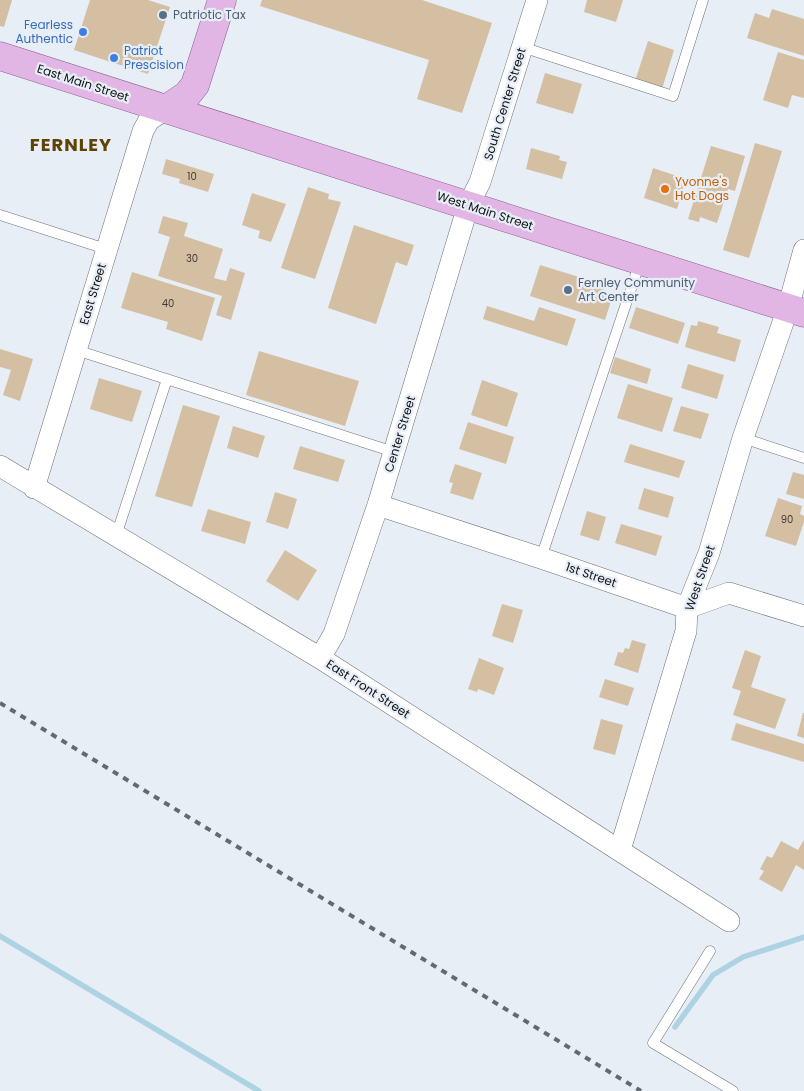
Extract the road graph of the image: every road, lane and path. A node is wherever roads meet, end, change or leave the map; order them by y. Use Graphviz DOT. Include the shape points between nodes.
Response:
graph roads {
  1 [pos="222,0"];
  2 [pos="537,0"];
  3 [pos="703,0"];
  4 [pos="522,47"];
  5 [pos="0,56"];
  6 [pos="166,109"];
  7 [pos="468,206"];
  8 [pos="0,215"];
  9 [pos="106,249"];
  10 [pos="804,250"];
  11 [pos="641,261"];
  12 [pos="796,310"];
  13 [pos="76,350"];
  14 [pos="167,379"];
  15 [pos="743,438"];
  16 [pos="394,452"];
  17 [pos="804,458"];
  18 [pos="0,466"];
  19 [pos="34,488"];
  20 [pos="378,505"];
  21 [pos="116,536"];
  22 [pos="541,558"];
  23 [pos="687,608"];
  24 [pos="804,616"];
  25 [pos="320,658"];
  26 [pos="620,850"];
  27 [pos="730,921"];
  28 [pos="710,951"];
  29 [pos="733,1091"];
  1 -- 6 [label="main road" via="195,85 187,95"];
  2 -- 4 [label="street, South Center Street"];
  3 -- 4 [label="lane" via="673,96"];
  4 -- 7 [label="street, South Center Street" via="480,182"];
  5 -- 6 [label="main road, East Main Street"];
  6 -- 7 [label="main road, West Main Street"];
  6 -- 9 [label="street, East Street" via="149,120 143,131"];
  7 -- 11 [label="main road, West Main Street"];
  7 -- 16 [label="street, Center Street"];
  8 -- 9 [label="lane"];
  9 -- 13 [label="street, East Street"];
  10 -- 12 [label="street, West Street"];
  11 -- 12 [label="main road, West Main Street"];
  11 -- 22 [label="lane"];
  12 -- 15 [label="street, West Street"];
  13 -- 14 [label="lane"];
  13 -- 19 [label="street, East Street"];
  14 -- 16 [label="lane"];
  14 -- 21 [label="lane"];
  15 -- 17 [label="lane"];
  15 -- 23 [label="street, West Street" via="710,553"];
  16 -- 20 [label="street, Center Street"];
  18 -- 19 [label="street, East Front Street"];
  19 -- 21 [label="street, East Front Street"];
  20 -- 22 [label="street, 1st Street"];
  20 -- 25 [label="street, Center Street" via="334,634"];
  21 -- 25 [label="street, East Front Street"];
  22 -- 23 [label="street, 1st Street"];
  23 -- 24 [label="street" via="729,593"];
  23 -- 26 [label="street, West Street" via="686,631"];
  25 -- 26 [label="street, East Front Street"];
  26 -- 27 [label="street, East Front Street"];
  28 -- 29 [label="lane" via="653,1043"];
}
